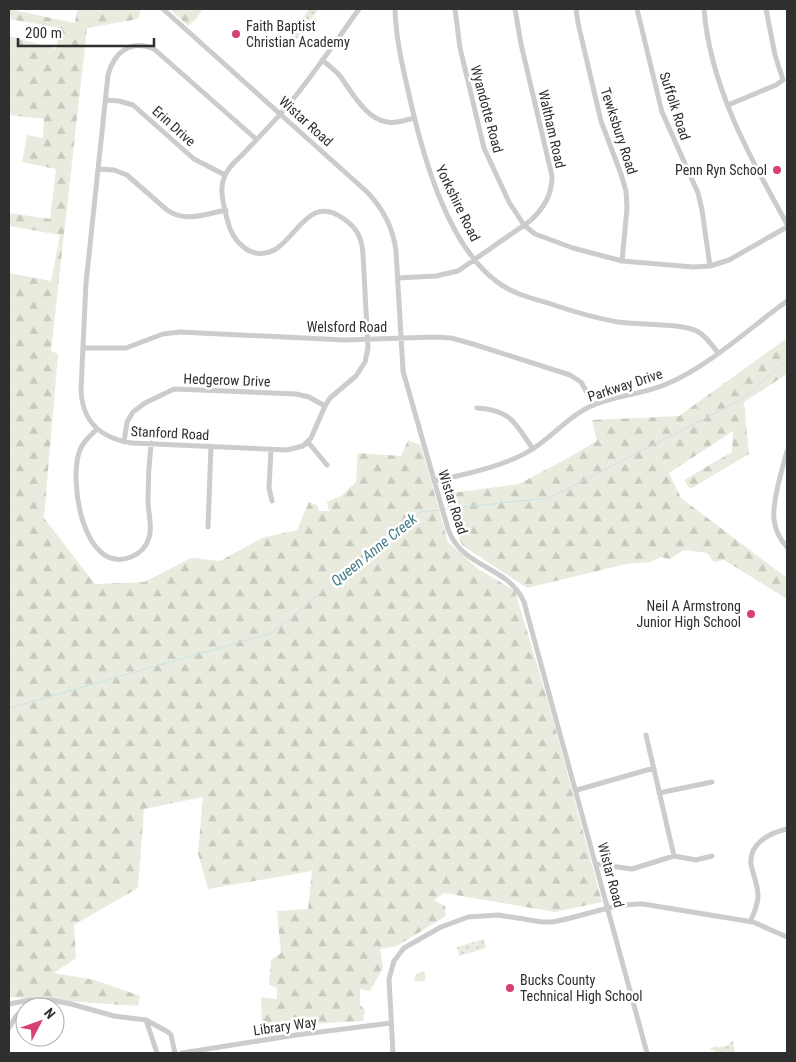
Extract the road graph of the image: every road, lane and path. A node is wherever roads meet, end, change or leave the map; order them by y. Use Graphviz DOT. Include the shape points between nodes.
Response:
graph roads {
  1 [pos="163,9"];
  2 [pos="359,9"];
  3 [pos="395,9"];
  4 [pos="455,9"];
  5 [pos="516,9"];
  6 [pos="576,9"];
  7 [pos="637,9"];
  8 [pos="704,9"];
  9 [pos="766,9"];
  10 [pos="322,60"];
  11 [pos="106,100"];
  12 [pos="728,105"];
  13 [pos="280,114"];
  14 [pos="414,118"];
  15 [pos="256,139"];
  16 [pos="98,169"];
  17 [pos="225,175"];
  18 [pos="226,210"];
  19 [pos="524,225"];
  20 [pos="787,225"];
  21 [pos="475,260"];
  22 [pos="622,261"];
  23 [pos="710,266"];
  24 [pos="398,278"];
  25 [pos="787,302"];
  26 [pos="401,338"];
  27 [pos="367,340"];
  28 [pos="83,348"];
  29 [pos="718,353"];
  30 [pos="594,405"];
  31 [pos="325,406"];
  32 [pos="477,408"];
  33 [pos="97,429"];
  34 [pos="124,442"];
  35 [pos="308,442"];
  36 [pos="151,443"];
  37 [pos="211,446"];
  38 [pos="271,449"];
  39 [pos="533,449"];
  40 [pos="787,450"];
  41 [pos="327,465"];
  42 [pos="780,474"];
  43 [pos="787,475"];
  44 [pos="434,481"];
  45 [pos="272,501"];
  46 [pos="208,527"];
  47 [pos="787,547"];
  48 [pos="646,735"];
  49 [pos="654,768"];
  50 [pos="712,782"];
  51 [pos="576,790"];
  52 [pos="659,793"];
  53 [pos="787,829"];
  54 [pos="674,856"];
  55 [pos="712,856"];
  56 [pos="596,864"];
  57 [pos="608,907"];
  58 [pos="750,922"];
  59 [pos="787,937"];
  60 [pos="65,1003"];
  61 [pos="146,1020"];
  62 [pos="391,1023"];
  63 [pos="157,1053"];
  64 [pos="175,1053"];
  65 [pos="182,1053"];
  66 [pos="393,1053"];
  67 [pos="647,1053"];
  1 -- 13 [label="street, Wistar Road"];
  2 -- 10 [label="street"];
  3 -- 14 [label="street, Yorkshire Road" via="398,43"];
  4 -- 19 [label="street, Wyandotte Road" via="460,48 484,148"];
  5 -- 19 [label="street, Waltham Road" via="552,176 547,200"];
  6 -- 22 [label="street, Tewksbury Road" via="601,121 626,191"];
  7 -- 23 [label="street, Suffolk Road" via="662,112 698,193"];
  8 -- 12 [label="street" via="710,48"];
  9 -- 12 [label="street" via="774,54 784,80"];
  10 -- 13 [label="street"];
  10 -- 14 [label="street" via="374,117 393,123"];
  11 -- 15 [label="street" via="108,75 116,57 128,48 144,45 160,53"];
  11 -- 16 [label="street"];
  11 -- 17 [label="street, Erin Drive" via="133,104 194,159"];
  12 -- 20 [label="street"];
  13 -- 15 [label="street"];
  13 -- 24 [label="street, Wistar Road" via="381,207 395,239"];
  14 -- 21 [label="street, Yorkshire Road" via="435,188 453,226"];
  15 -- 17 [label="street"];
  16 -- 18 [label="street" via="127,175 175,215 193,217"];
  16 -- 28 [label="street"];
  17 -- 18 [label="street" via="222,186"];
  18 -- 27 [label="street" via="236,241 258,253 278,247 315,213 333,213 355,228 362,243"];
  19 -- 21 [label="street, Waltham Road"];
  19 -- 22 [label="street, Wyandotte Road" via="534,234 552,241"];
  20 -- 23 [label="street, Wyandotte Road" via="729,260"];
  21 -- 24 [label="street, Waltham Road" via="453,273"];
  21 -- 29 [label="street, Yorkshire Road" via="494,280 521,294 601,319 688,328 702,335"];
  22 -- 23 [label="street, Wyandotte Road"];
  24 -- 26 [label="street, Wistar Road"];
  25 -- 29 [label="street, Parkway Drive"];
  26 -- 27 [label="street, Welsford Road"];
  26 -- 30 [label="street, Welsford Road" via="434,337 463,341 570,375 584,386"];
  26 -- 44 [label="street, Wistar Road" via="406,384"];
  27 -- 28 [label="street, Welsford Road" via="180,332 163,334 126,348"];
  27 -- 31 [label="street" via="363,367"];
  28 -- 33 [label="street" via="81,398"];
  29 -- 30 [label="street, Parkway Drive" via="668,384"];
  30 -- 39 [label="street, Parkway Drive" via="574,416"];
  31 -- 34 [label="street, Hedgerow Drive" via="305,395 177,389 133,412 127,422"];
  31 -- 35 [label="street" via="317,429"];
  32 -- 39 [label="street" via="506,414"];
  33 -- 34 [label="street, Stanford Road"];
  33 -- 36 [label="street" via="82,445 78,456 76,494 90,540 101,553 113,559 135,555 149,538"];
  34 -- 36 [label="street, Stanford Road"];
  35 -- 38 [label="street, Stanford Road" via="296,448"];
  35 -- 41 [label="street"];
  36 -- 37 [label="street, Stanford Road"];
  37 -- 38 [label="street, Stanford Road"];
  37 -- 46 [label="street"];
  38 -- 45 [label="street" via="269,488"];
  39 -- 44 [label="street, Parkway Drive" via="508,461"];
  40 -- 42 [label="street"];
  42 -- 43 [label="street"];
  42 -- 47 [label="street" via="773,519"];
  44 -- 51 [label="street, Wistar Road" via="450,536 459,549 468,558 508,580 522,596"];
  48 -- 49 [label="street"];
  49 -- 51 [label="street"];
  49 -- 52 [label="street"];
  50 -- 52 [label="street"];
  51 -- 56 [label="street, Wistar Road"];
  52 -- 54 [label="street"];
  53 -- 58 [label="street" via="764,838 753,854 751,864 758,897"];
  54 -- 55 [label="street" via="696,860"];
  54 -- 56 [label="street" via="632,870"];
  56 -- 57 [label="street, Wistar Road"];
  57 -- 58 [label="street" via="643,904"];
  57 -- 62 [label="street" via="552,922 490,915 468,917 441,927 408,946 394,961 389,979"];
  57 -- 67 [label="street, Wistar Road"];
  58 -- 59 [label="street"];
  60 -- 61 [label="street" via="114,1016"];
  61 -- 63 [label="street"];
  61 -- 64 [label="street" via="171,1035"];
  62 -- 65 [label="street, Library Way"];
  62 -- 66 [label="street"];
}
